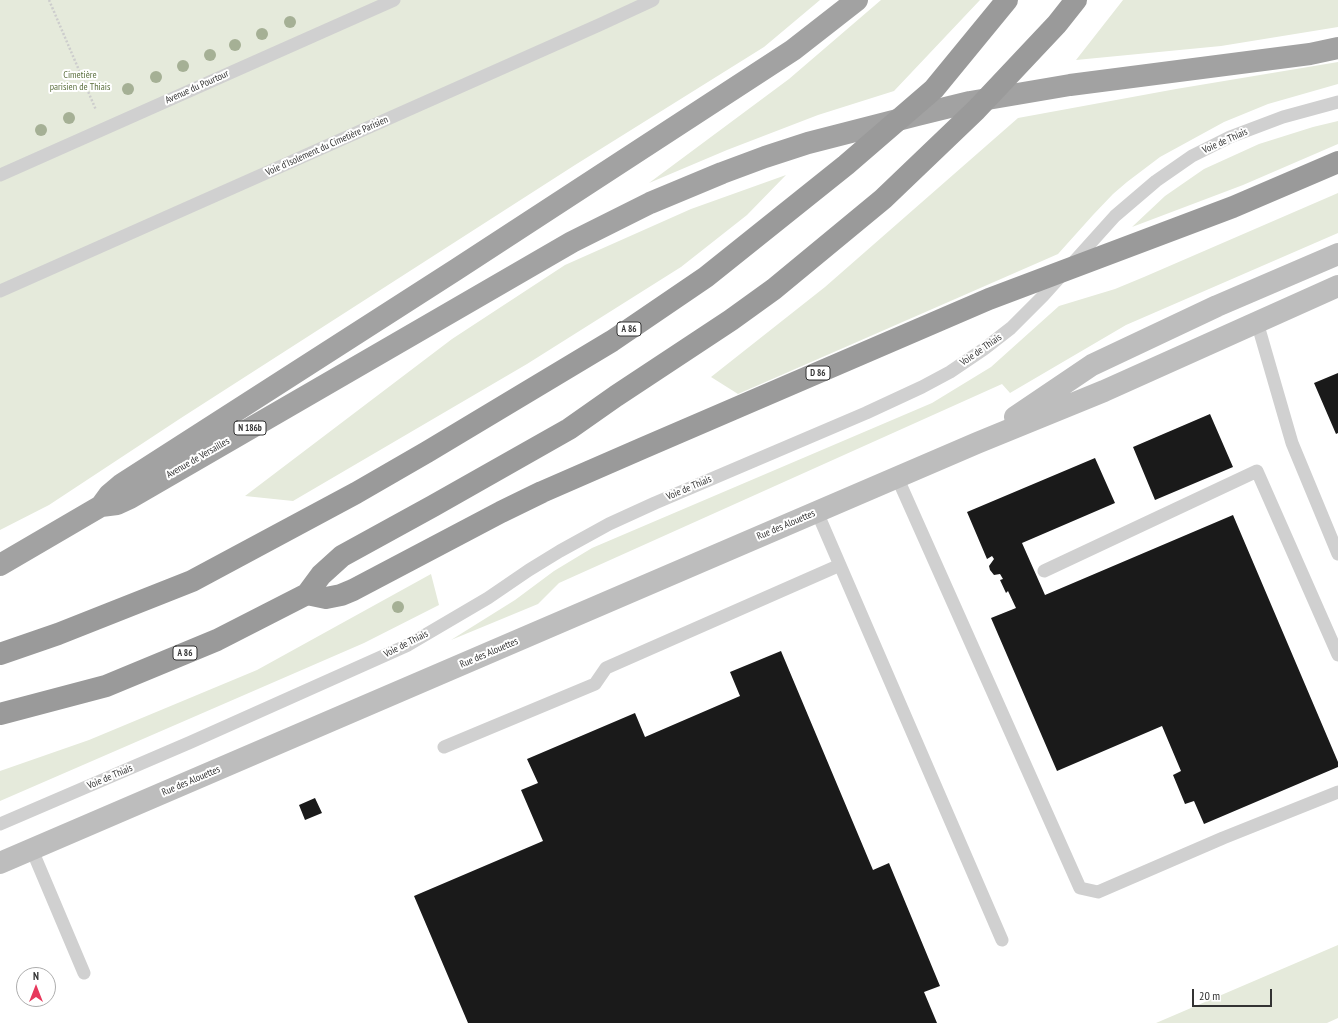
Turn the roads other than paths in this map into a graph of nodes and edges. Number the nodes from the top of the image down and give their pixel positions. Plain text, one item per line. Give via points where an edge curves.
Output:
1 (394, 0) edge
2 (653, 0) edge
3 (857, 0) edge
4 (1007, 0) edge
5 (1076, 0) edge
6 (1338, 48) edge
7 (1338, 102) edge
8 (1338, 162) edge
9 (0, 174) edge
10 (1338, 254) edge
11 (1338, 286) edge
12 (0, 291) edge
13 (1258, 322) junction
14 (977, 442) junction
15 (897, 477) junction
16 (101, 506) junction
17 (817, 512) junction
18 (1338, 554) edge
19 (0, 565) edge
20 (840, 565) junction
21 (1044, 571) dead end
22 (307, 594) junction
23 (0, 654) edge
24 (1338, 655) edge
25 (0, 714) edge
26 (444, 747) dead end
27 (1338, 792) edge
28 (0, 824) edge
29 (27, 851) junction
30 (0, 852) edge
31 (0, 863) edge
32 (1002, 940) dead end
33 (84, 973) dead end

1 - 9 lane, Avenue du Pourtour
2 - 12 lane, Voie d'Isolement du Cimetière Parisien
3 - 16 highway via 793,50 122,484
4 - 23 highway, A 86 via 934,88 846,165 706,277 612,341 356,493 192,581
5 - 22 highway, A 86 via 1057,24 976,110 882,199 774,289 569,429 342,556 321,575
6 - 16 highway, Avenue de Versailles / N 186b via 1310,54 1070,85 970,102 765,157 650,203 572,242 130,498 117,504
7 - 28 lane, Voie de Thiais via 1283,117 1230,137 1192,156 1156,181 1114,216 1011,328 950,372 809,438 610,524 560,551 488,598 408,644 191,742
8 - 22 highway, D 86 via 1233,207 989,299 643,448 500,512 353,590 326,598
10 - 14 main road via 1217,306 1092,365
11 - 13 main road
13 - 14 main road via 1104,391
13 - 18 lane via 1292,443
14 - 15 main road, Rue des Alouettes
15 - 17 main road, Rue des Alouettes
15 - 27 lane via 1080,888 1098,892
16 - 19 highway, N 186b
17 - 20 lane
17 - 29 main road, Rue des Alouettes
20 - 26 lane via 606,668 595,684
20 - 32 lane
21 - 24 lane via 1257,471
22 - 25 highway, A 86 via 217,640 106,686
29 - 30 lane
29 - 31 main road, Rue des Alouettes
29 - 33 lane

